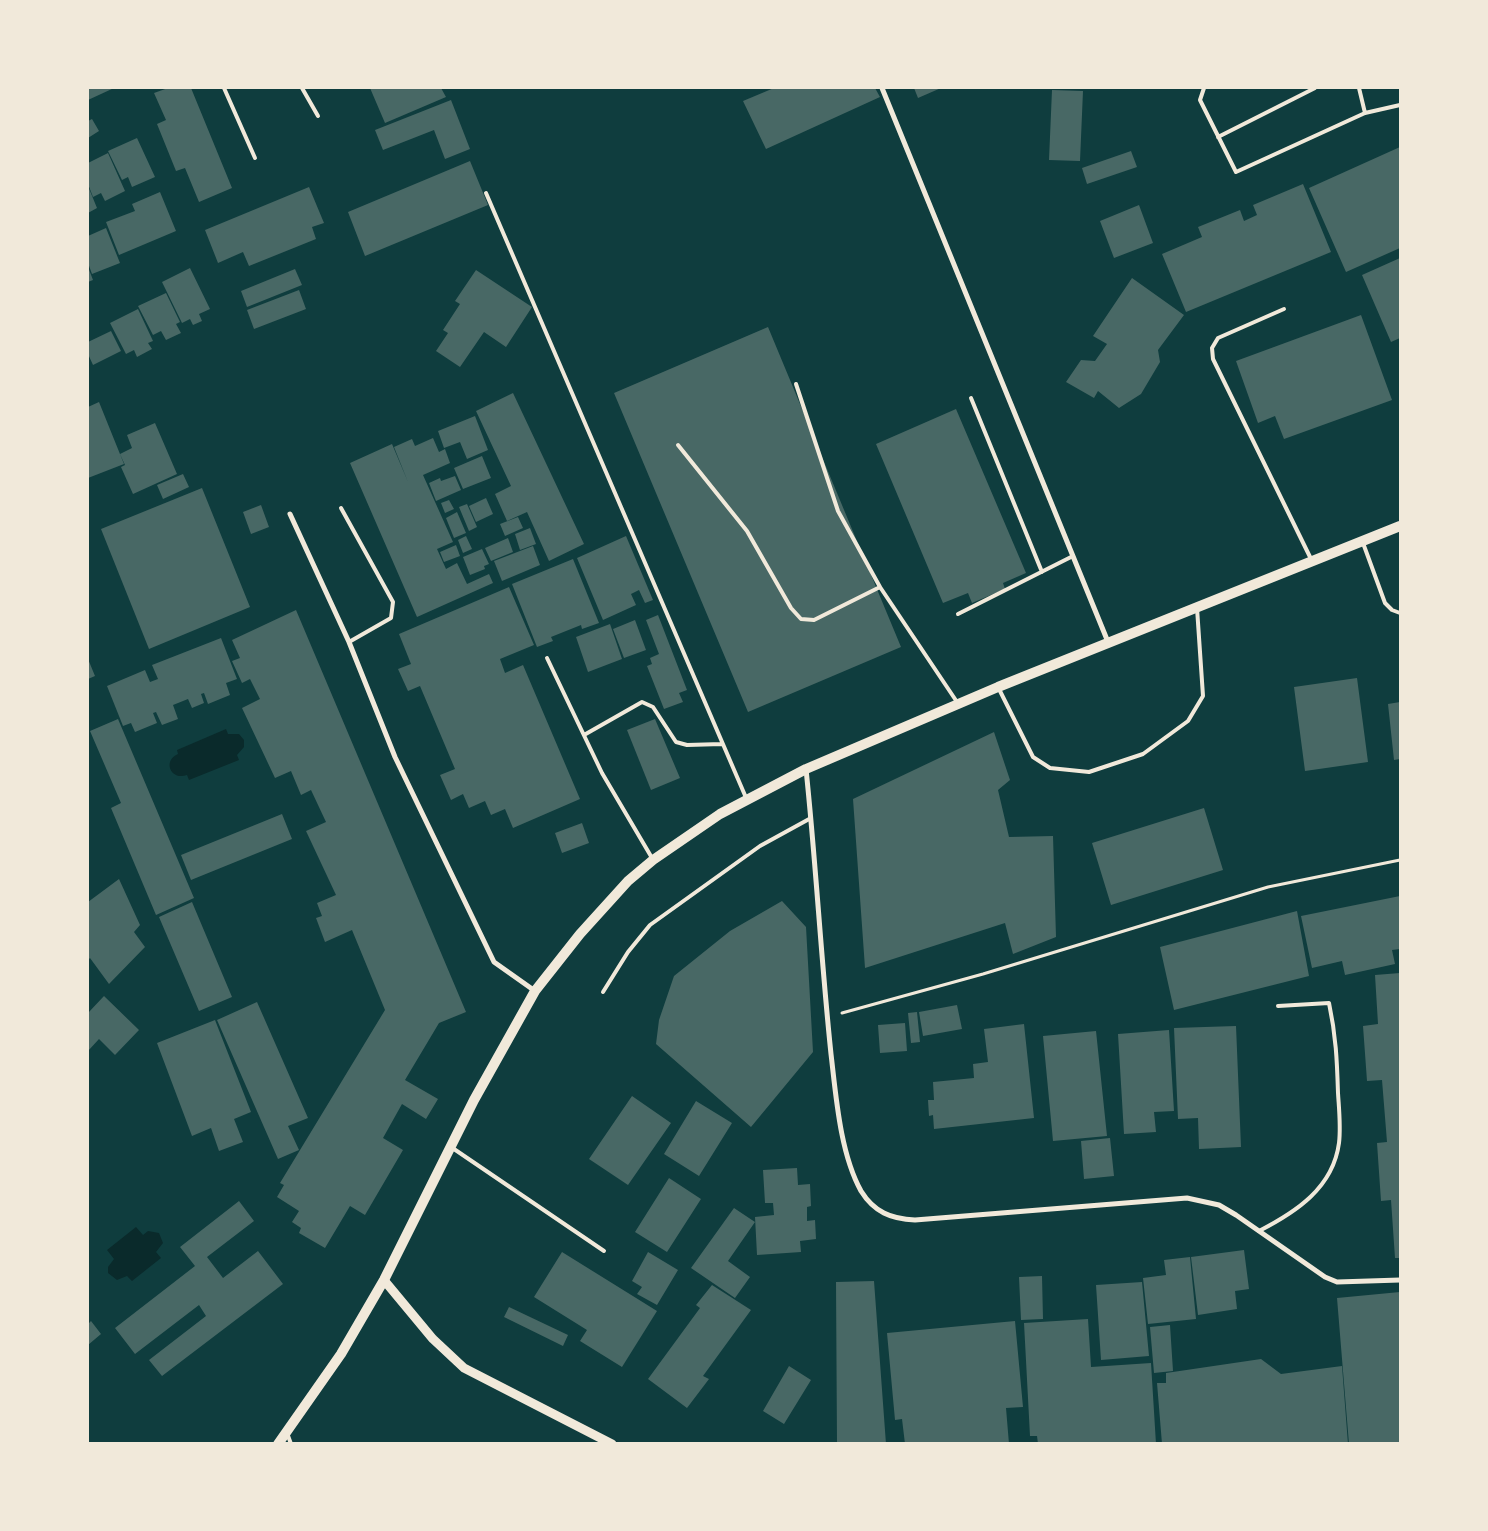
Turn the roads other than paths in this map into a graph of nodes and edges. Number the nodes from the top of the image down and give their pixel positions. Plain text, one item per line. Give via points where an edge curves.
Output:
1 (224, 88) edge
2 (302, 88) edge
3 (882, 88) edge
4 (1204, 88) edge
5 (1315, 88) edge
6 (1360, 88) edge
7 (1400, 105) edge
8 (1365, 113) junction
9 (318, 116) dead end
10 (1218, 137) junction
11 (255, 158) dead end
12 (486, 193) dead end
13 (1284, 309) dead end
14 (796, 384) dead end
15 (971, 398) dead end
16 (678, 445) dead end
17 (342, 508) dead end
18 (290, 514) dead end
19 (1400, 526) edge
20 (1362, 541) junction
21 (1073, 556) junction
22 (1312, 561) junction
23 (1042, 572) junction
24 (880, 587) junction
25 (1197, 607) junction
26 (1400, 613) edge
27 (958, 614) dead end
28 (349, 642) junction
29 (1108, 642) junction
30 (547, 658) dead end
31 (998, 687) junction
32 (958, 704) junction
33 (584, 735) junction
34 (722, 744) junction
35 (806, 769) junction
36 (747, 800) junction
37 (811, 818) junction
38 (653, 860) junction
39 (535, 991) junction
40 (603, 992) dead end
41 (1278, 1006) dead end
42 (451, 1147) junction
43 (1259, 1231) junction
44 (604, 1251) dead end
45 (384, 1280) junction
46 (1400, 1280) edge
47 (286, 1431) junction
48 (610, 1443) edge
49 (278, 1444) edge
50 (291, 1444) edge

1 - 11 lane
2 - 9 lane
3 - 21 street
4 - 10 lane via 1200,100
5 - 10 lane
6 - 8 lane
7 - 8 lane
8 - 10 lane via 1236,172
12 - 34 lane
13 - 22 lane via 1218,338 1212,348 1213,359
14 - 24 lane via 838,511
15 - 23 lane
16 - 24 lane via 747,531 791,608 801,619 814,620
17 - 28 lane via 393,602 391,618
18 - 28 street
19 - 20 main road
20 - 22 main road
20 - 26 lane via 1385,603
21 - 23 lane
21 - 29 street
22 - 25 main road
23 - 27 lane
24 - 32 lane
25 - 29 main road
25 - 31 lane via 1203,696 1188,721 1143,754 1089,772 1050,768 1033,757
28 - 39 street via 395,757 494,962
29 - 31 main road
30 - 33 lane
31 - 32 main road
32 - 35 main road
33 - 34 lane via 642,702 653,707 676,742 687,745
33 - 38 lane via 602,773
34 - 36 lane
35 - 36 main road
35 - 37 street
36 - 38 main road via 720,814
37 - 40 lane via 760,846 650,925 628,952
37 - 43 street via 837,1107 848,1156 861,1190 871,1204 895,1219 915,1220 1187,1198 1219,1205
38 - 39 main road via 580,934
39 - 42 main road
41 - 43 lane via 1329,1003 1336,1037 1340,1142 1334,1163 1318,1192 1291,1214
42 - 44 lane
42 - 45 main road
43 - 46 street via 1337,1282
45 - 47 main road via 341,1354
45 - 48 street via 433,1339 464,1368
47 - 49 main road
47 - 50 lane

